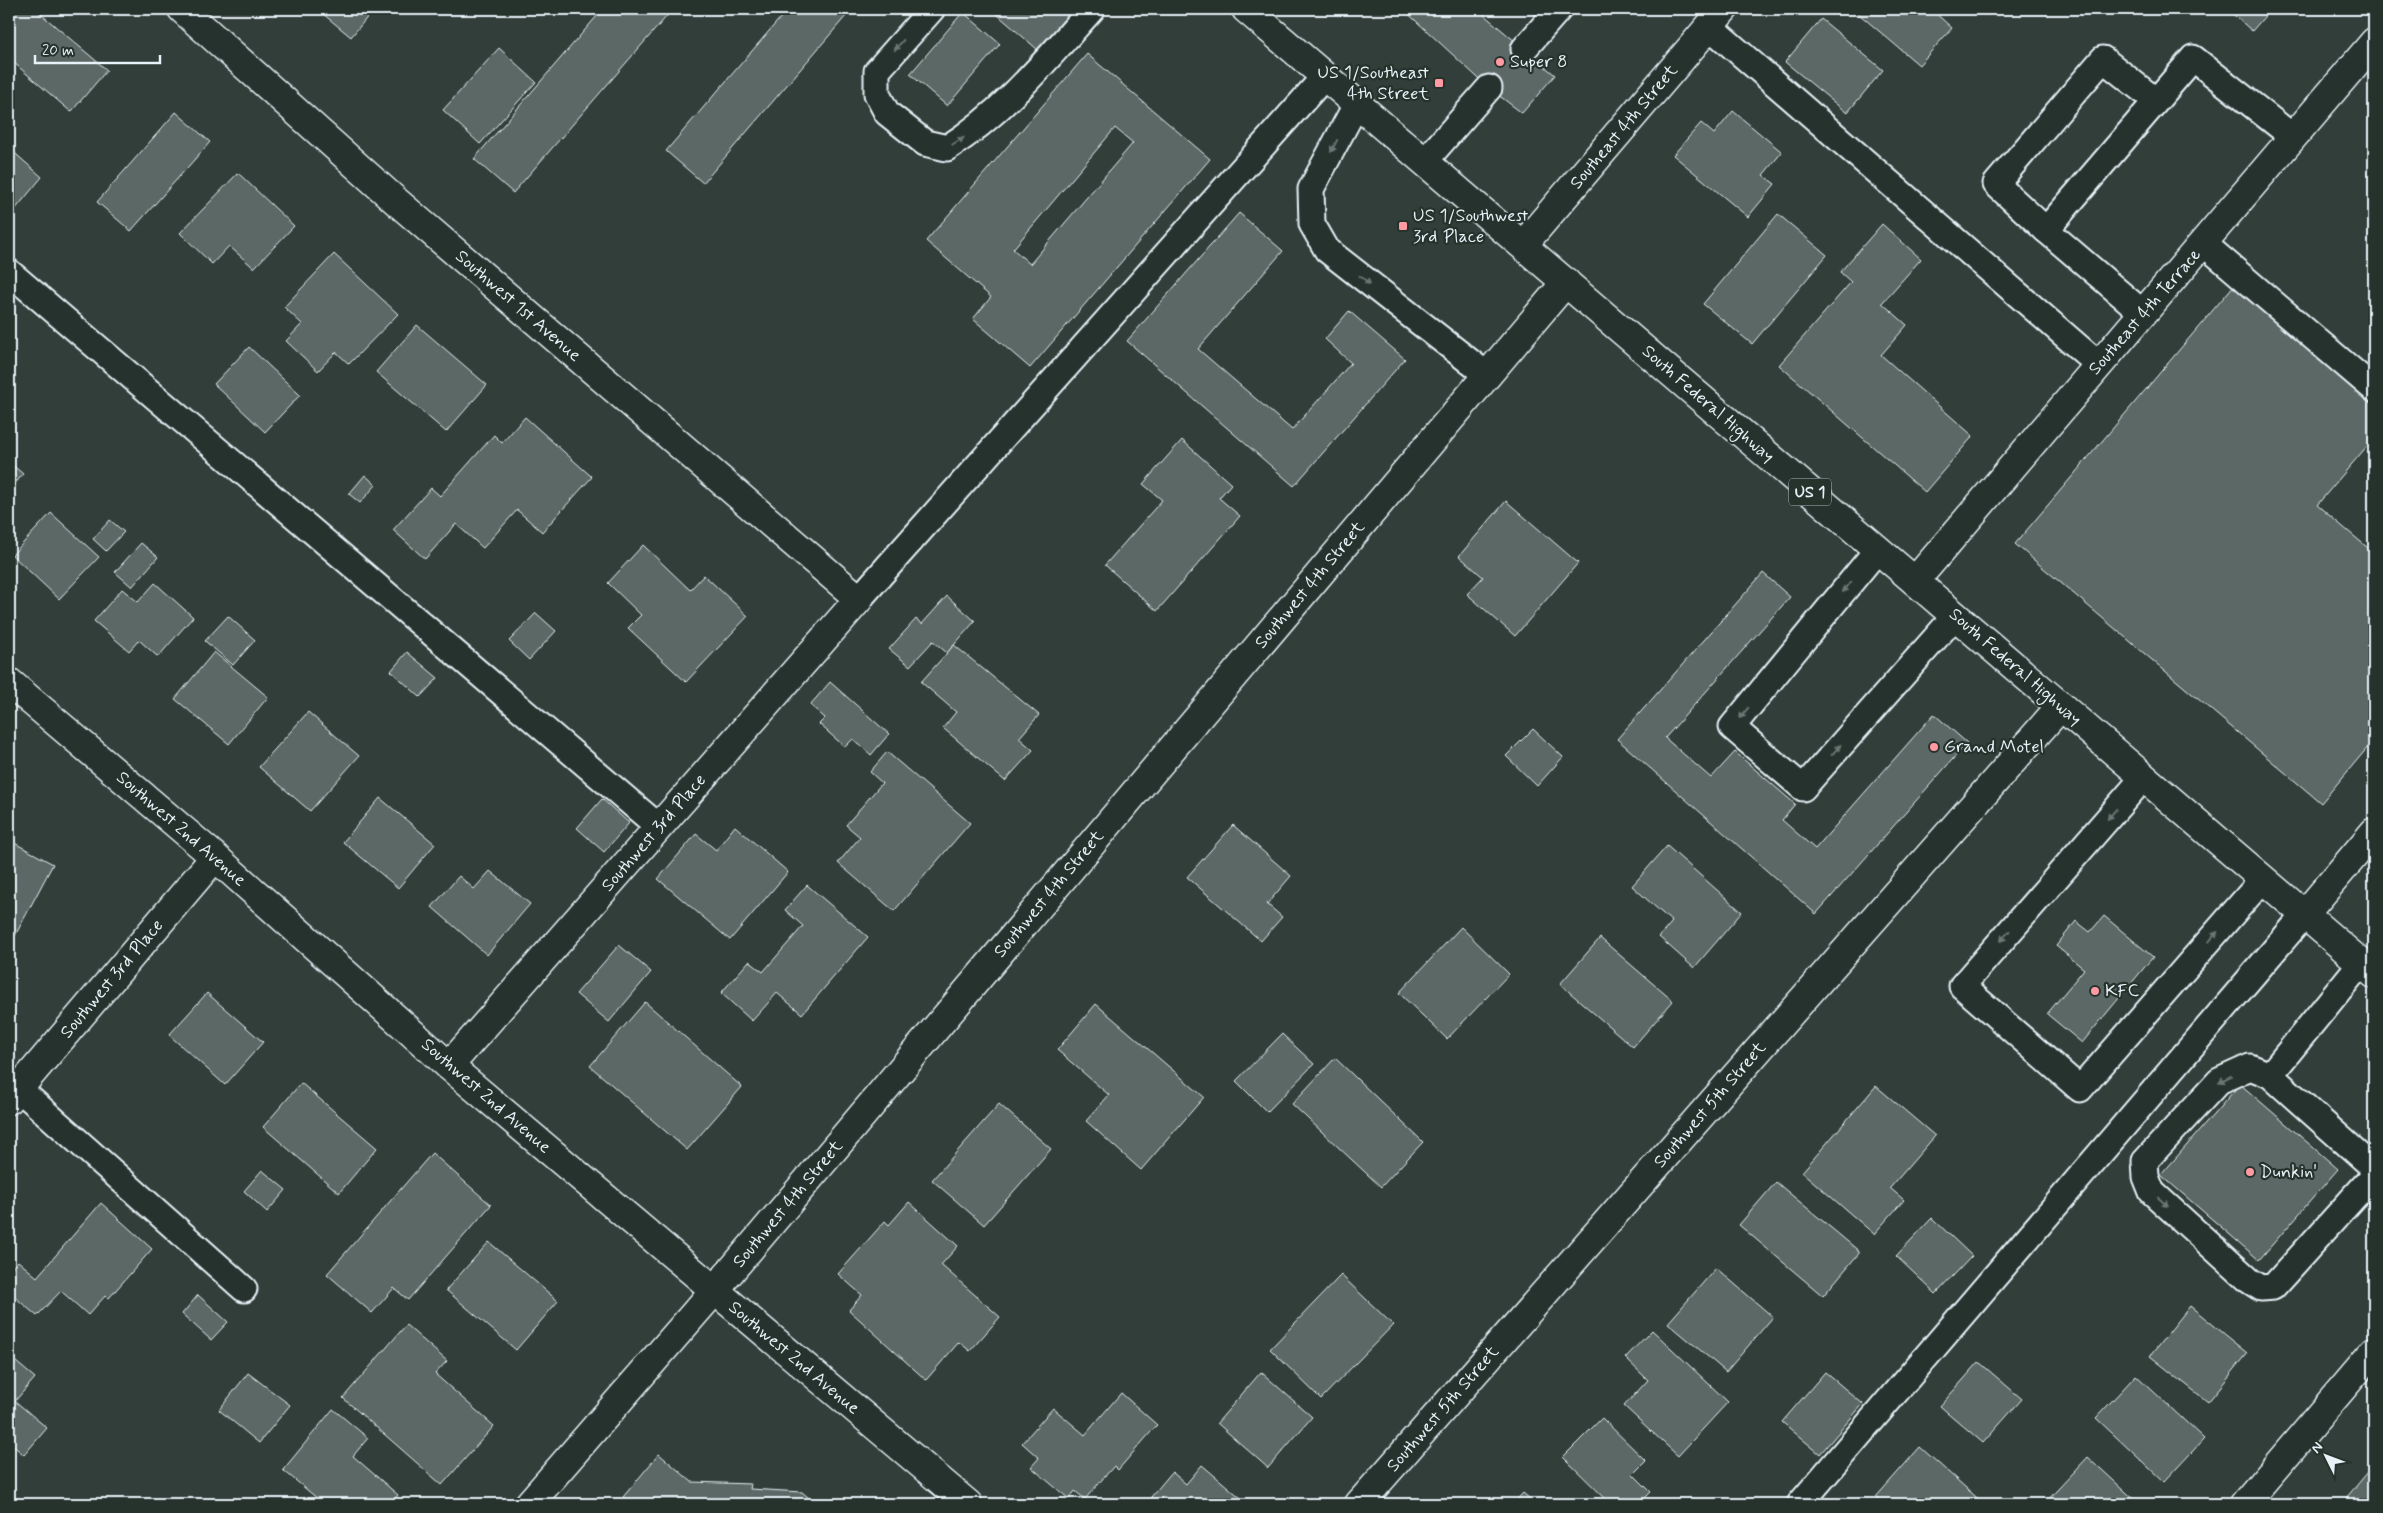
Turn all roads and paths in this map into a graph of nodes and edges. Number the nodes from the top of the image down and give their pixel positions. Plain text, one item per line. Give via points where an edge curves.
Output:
1 (182, 9) edge
2 (932, 9) edge
3 (1092, 9) edge
4 (1246, 9) edge
5 (1559, 9) edge
6 (1717, 17) edge
7 (2374, 42) edge
8 (1524, 49) dead end
9 (1325, 76) junction
10 (1489, 88) dead end
11 (2156, 101) junction
12 (1357, 103) junction
13 (2293, 137) junction
14 (1425, 161) junction
15 (2046, 230) junction
16 (2203, 243) junction
17 (1523, 245) junction
18 (9, 272) edge
19 (1566, 282) junction
20 (2143, 313) junction
21 (2099, 365) junction
22 (1487, 376) junction
23 (2374, 389) edge
24 (1878, 550) junction
25 (1915, 581) junction
26 (859, 599) junction
27 (1955, 616) junction
28 (9, 682) edge
29 (2061, 706) junction
30 (2144, 777) junction
31 (659, 827) junction
32 (2374, 832) edge
33 (215, 857) junction
34 (2263, 879) junction
35 (2305, 914) junction
36 (2368, 968) edge
37 (449, 1066) junction
38 (2270, 1075) junction
39 (12, 1089) edge
40 (2374, 1168) edge
41 (2374, 1175) edge
42 (244, 1288) dead end
43 (714, 1290) junction
44 (2374, 1351) edge
45 (529, 1504) edge
46 (968, 1504) edge
47 (1359, 1504) edge
48 (1800, 1504) edge
49 (2244, 1504) edge

1 - 26 street, Southwest 1st Avenue via 396,201
2 -> 3 lane via 877,71 877,94 887,112 905,128 925,143 947,148 975,130
4 - 9 street, South Federal Highway / US 1
5 - 8 lane
6 - 17 street, Southeast 4th Street
6 - 21 lane
7 - 13 street, Southeast 4th Terrace
9 - 12 street, South Federal Highway / US 1
9 - 26 lane
10 - 14 lane
11 - 13 lane via 2193,58
11 - 15 lane
11 - 15 lane via 2103,59 1996,184
12 - 14 street, South Federal Highway / US 1
12 -> 22 lane via 1311,189 1312,224 1326,250
13 - 16 street, Southeast 4th Terrace
14 - 17 street, South Federal Highway / US 1
15 - 20 lane
16 - 20 street, Southeast 4th Terrace
16 - 23 lane
17 - 19 street, South Federal Highway / US 1
18 - 31 lane
19 - 22 street, Southwest 4th Street
19 - 24 street, South Federal Highway / US 1
20 - 21 street, Southeast 4th Terrace
21 - 25 street, Southeast 4th Terrace
22 - 43 street, Southwest 4th Street
24 - 25 street, South Federal Highway / US 1
24 -> 27 lane via 1732,727 1803,788
25 - 27 street, South Federal Highway / US 1
26 - 31 street, Southwest 3rd Place
27 - 29 street, South Federal Highway / US 1
28 - 33 street, Southwest 2nd Avenue
29 - 30 street, South Federal Highway / US 1
29 - 47 street, Southwest 5th Street
30 - 34 street, South Federal Highway / US 1
30 -> 34 lane via 1962,986 2080,1089
31 - 37 street, Southwest 3rd Place
32 - 35 street
33 - 37 street, Southwest 2nd Avenue
33 - 39 street, Southwest 3rd Place
34 - 35 street, South Federal Highway / US 1
35 - 36 street, South Federal Highway / US 1
35 - 48 lane
36 - 38 lane
37 - 43 street, Southwest 2nd Avenue
38 - 40 lane
38 -> 41 lane via 2250,1067 2219,1081 2145,1161 2146,1177 2152,1192 2250,1281 2262,1288 2273,1287
39 - 42 lane
43 - 45 street, Southwest 4th Street
43 - 46 street, Southwest 2nd Avenue
44 - 49 street

